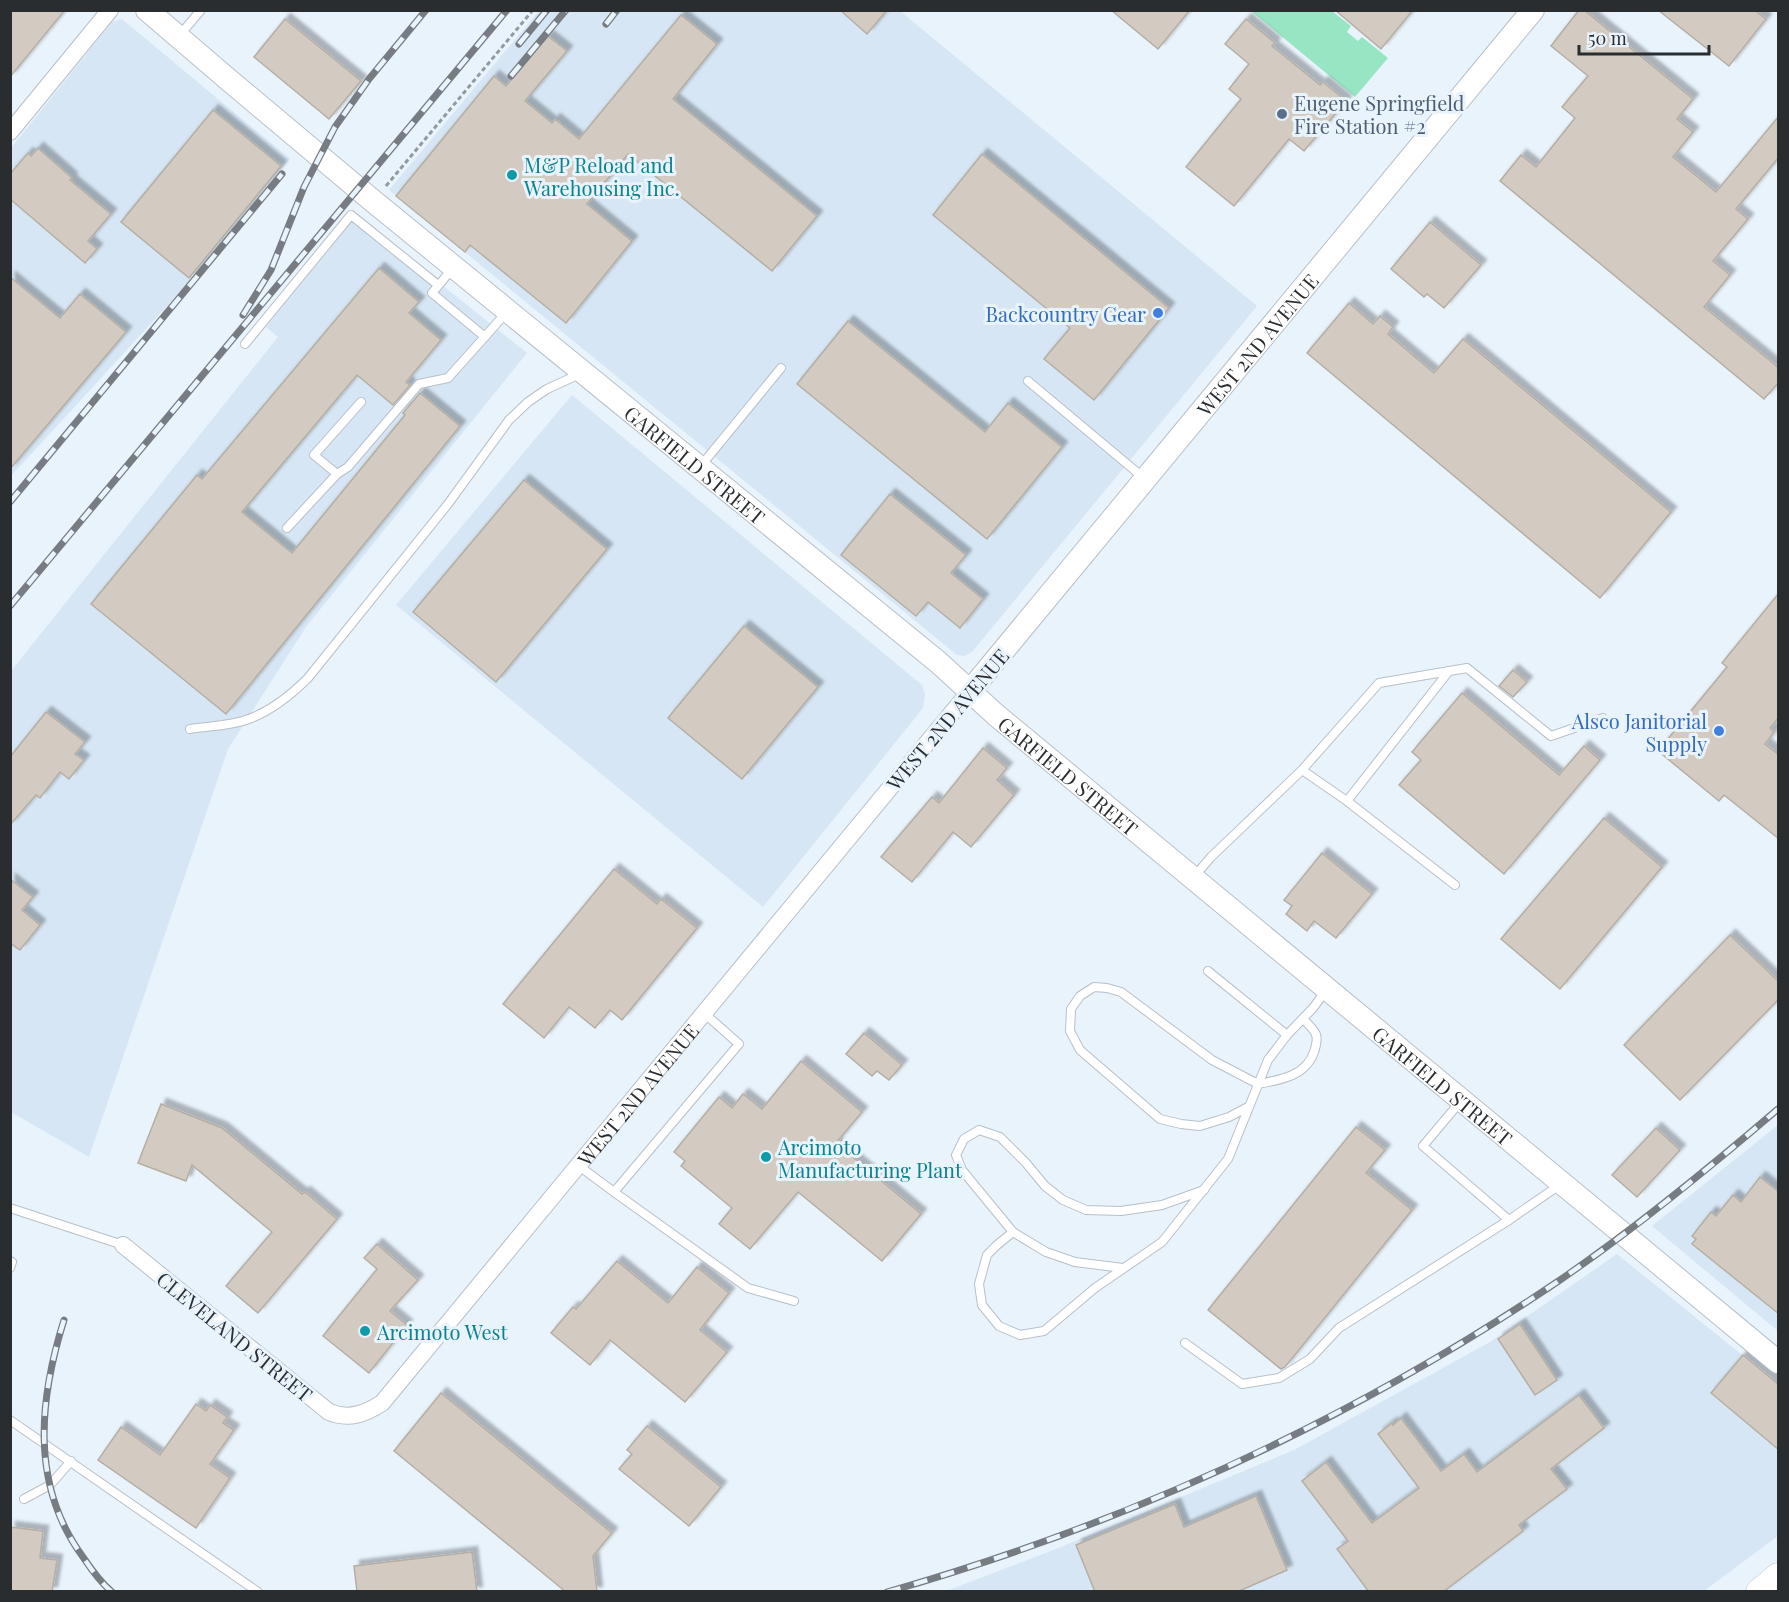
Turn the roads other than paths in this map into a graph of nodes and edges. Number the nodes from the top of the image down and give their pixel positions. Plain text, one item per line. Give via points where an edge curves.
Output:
1 (110, 10) edge
2 (147, 10) edge
3 (201, 10) edge
4 (1533, 10) edge
5 (179, 36) junction
6 (10, 132) edge
7 (454, 267) junction
8 (438, 285) junction
9 (508, 310) junction
10 (485, 337) junction
11 (245, 344) dead end
12 (781, 368) dead end
13 (583, 373) junction
14 (1028, 381) dead end
15 (361, 402) dead end
16 (699, 467) junction
17 (337, 474) junction
18 (1146, 479) junction
19 (287, 528) dead end
20 (1449, 671) junction
21 (970, 691) junction
22 (1603, 718) dead end
23 (190, 729) dead end
24 (1302, 770) junction
25 (1347, 801) junction
26 (1193, 878) junction
27 (1455, 885) dead end
28 (1208, 971) dead end
29 (1327, 988) junction
30 (704, 1013) junction
31 (1303, 1019) junction
32 (1287, 1035) junction
33 (1258, 1084) junction
34 (1462, 1100) junction
35 (1248, 1107) junction
36 (579, 1166) junction
37 (1563, 1183) junction
38 (1204, 1190) junction
39 (614, 1192) junction
40 (10, 1208) edge
41 (1509, 1220) junction
42 (1012, 1232) junction
43 (123, 1245) joint
44 (10, 1261) edge
45 (10, 1268) edge
46 (1123, 1268) junction
47 (794, 1301) dead end
48 (1185, 1344) dead end
49 (1779, 1362) edge
50 (352, 1416) joint
51 (10, 1420) edge
52 (71, 1461) junction
53 (24, 1499) dead end
54 (1779, 1576) edge
55 (258, 1592) edge
56 (1759, 1592) edge

1 - 6 street
2 - 5 street, GARFIELD STREET
3 - 5 lane
4 - 18 street, WEST 2ND AVENUE
5 - 7 street, GARFIELD STREET
7 - 8 lane
7 - 9 street, GARFIELD STREET
8 - 10 lane via 432,293
8 - 11 lane via 351,215
9 - 10 lane
9 - 13 street, GARFIELD STREET
10 - 17 lane via 448,378 419,384 348,467
12 - 16 lane
13 - 16 street, GARFIELD STREET
13 - 23 lane via 547,389 509,420 448,504 293,693 245,721
14 - 18 lane
15 - 17 lane via 314,455
16 - 21 street, GARFIELD STREET
17 - 19 lane
18 - 21 street, WEST 2ND AVENUE
20 - 22 lane via 1467,668 1551,736
20 - 24 lane via 1379,683
20 - 25 lane
21 - 26 street, GARFIELD STREET
21 - 30 street, WEST 2ND AVENUE
24 - 25 lane
24 - 26 lane
25 - 27 lane
26 - 29 street, GARFIELD STREET
28 - 32 lane
29 - 31 lane
29 - 34 street, GARFIELD STREET
30 - 36 street, WEST 2ND AVENUE
30 - 39 lane via 739,1044
31 - 32 lane
31 - 33 lane via 1316,1032 1318,1040 1306,1065 1285,1078
32 - 33 lane via 1268,1060
33 - 35 lane
33 - 35 lane via 1212,1060 1122,992 1094,987 1080,996 1071,1009 1070,1031 1080,1050 1160,1119 1200,1126
34 - 37 street, GARFIELD STREET
34 - 41 lane via 1423,1146
35 - 38 lane via 1228,1159
36 - 39 lane
36 - 50 street, WEST 2ND AVENUE via 382,1403
37 - 41 lane
37 - 49 street, GARFIELD STREET
38 - 42 lane via 1162,1205 1121,1211 1086,1210 1045,1186 1000,1137 979,1130 964,1139 956,1155 962,1170
38 - 46 lane via 1161,1242
39 - 47 lane via 748,1288
40 - 43 lane
41 - 48 lane via 1339,1328 1310,1359 1279,1378 1242,1384
42 - 46 lane via 1046,1252 1075,1262
42 - 46 lane via 987,1256 979,1284 982,1305 999,1326 1020,1335 1044,1331
43 - 50 street, CLEVELAND STREET via 316,1403 340,1416
44 - 45 lane
51 - 52 lane
52 - 53 lane via 50,1485
52 - 55 lane
54 - 56 main road

